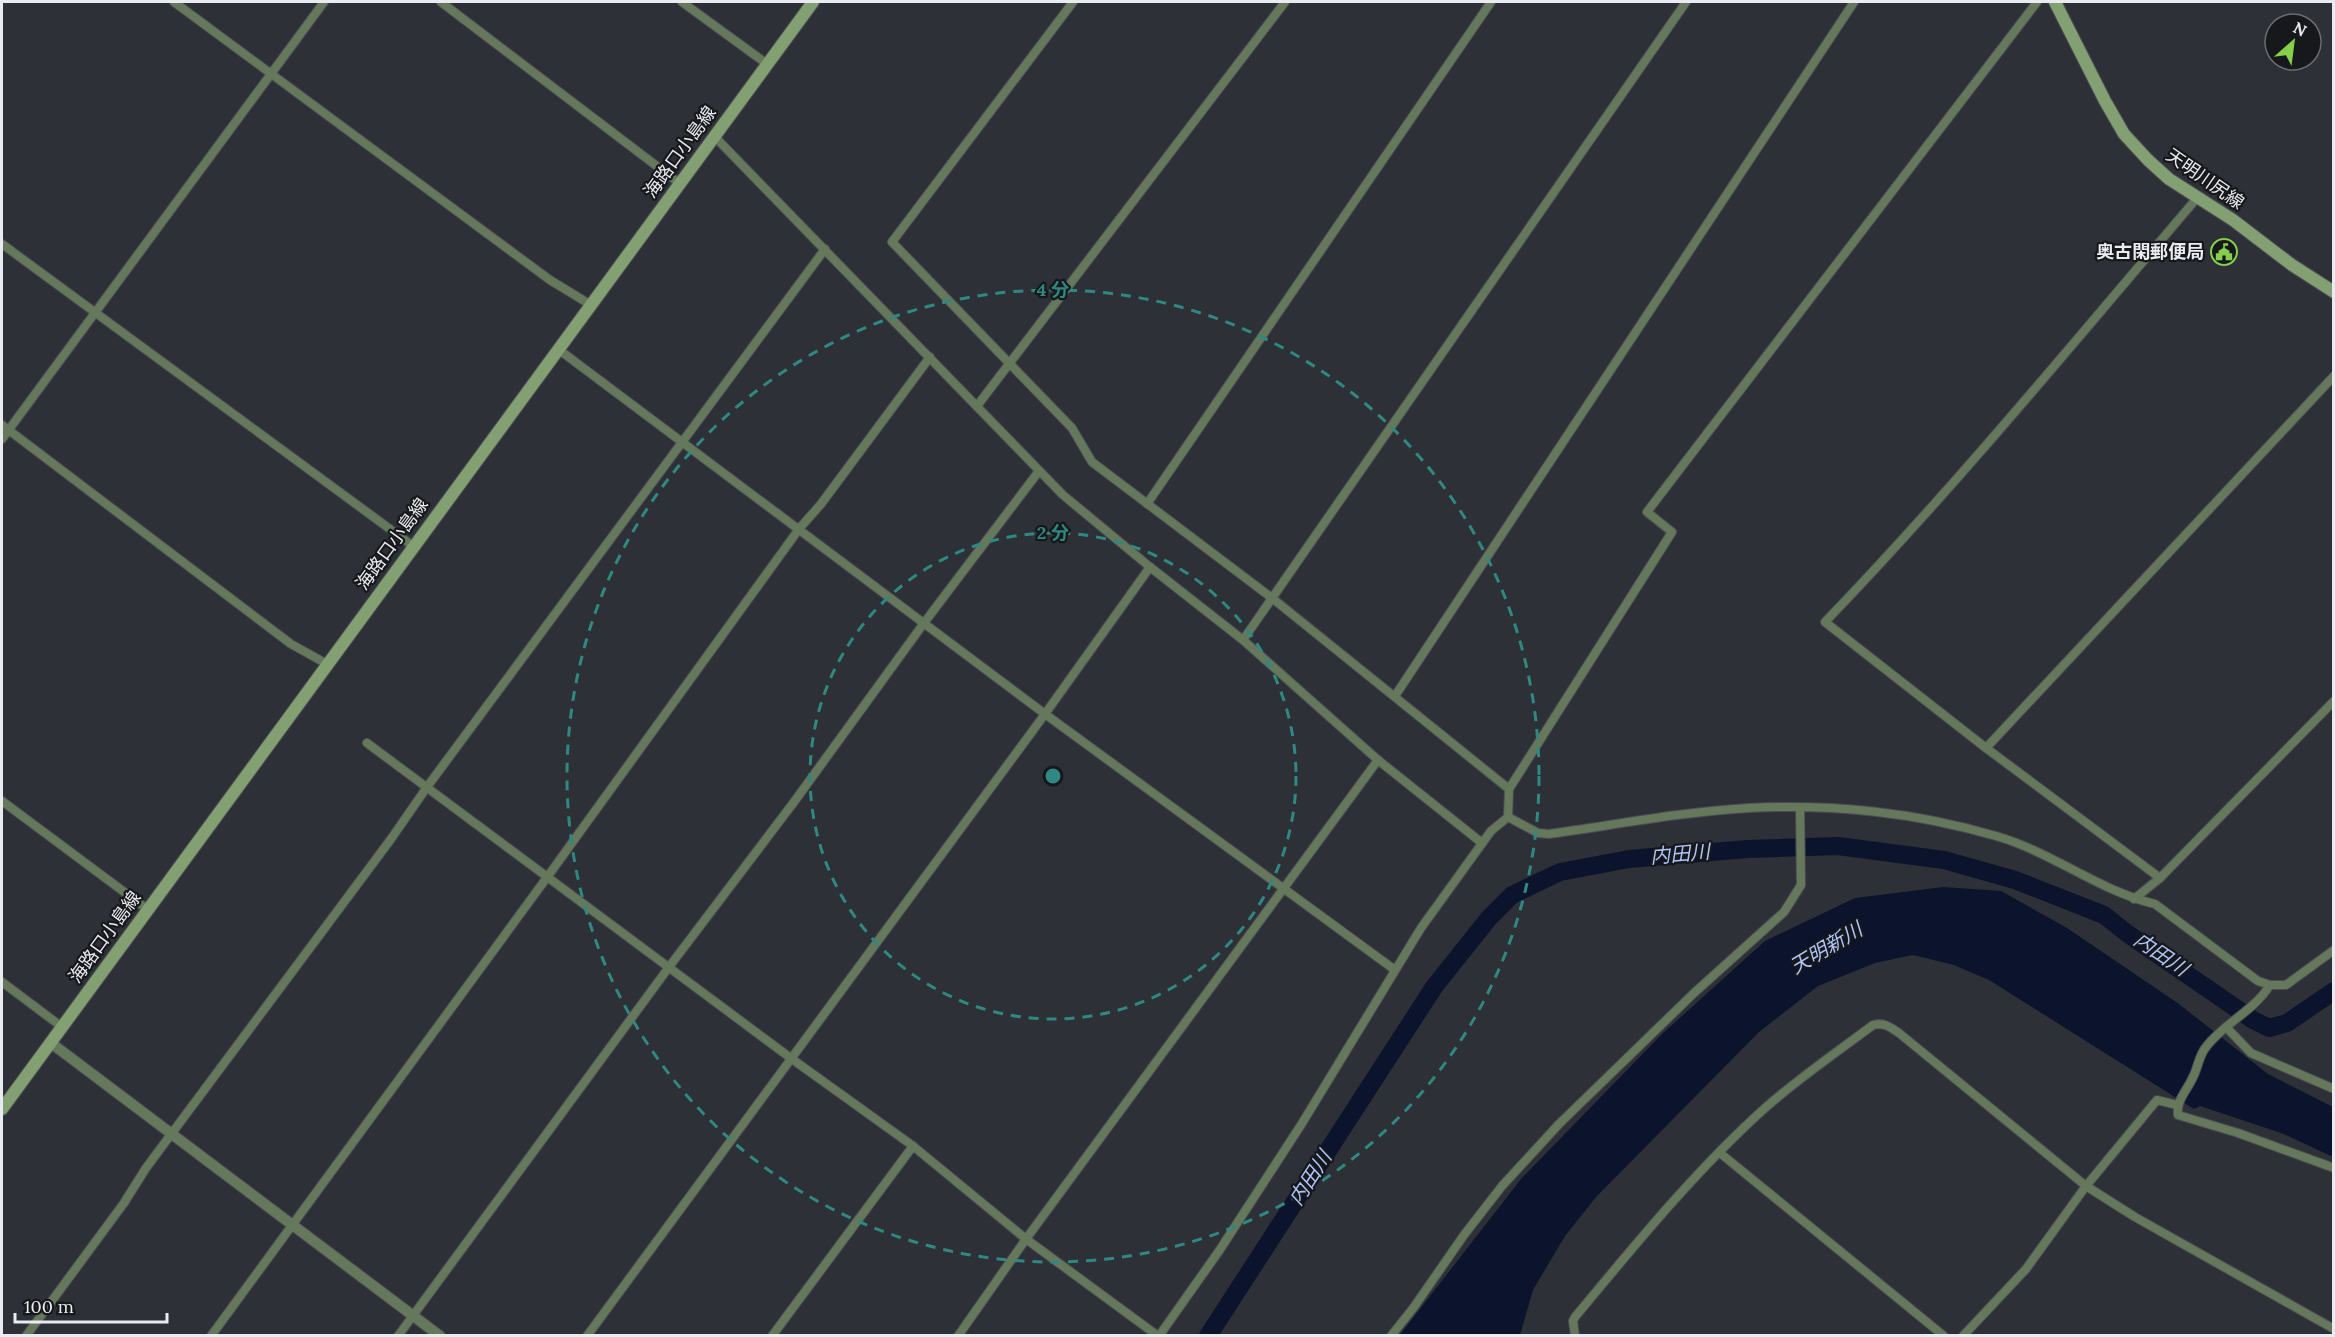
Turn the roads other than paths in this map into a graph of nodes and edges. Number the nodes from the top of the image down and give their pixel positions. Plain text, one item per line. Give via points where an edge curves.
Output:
1 (174, 2) edge
2 (324, 2) edge
3 (441, 2) edge
4 (682, 2) edge
5 (813, 2) edge
6 (1073, 2) edge
7 (1285, 2) edge
8 (1491, 2) edge
9 (1686, 2) edge
10 (1854, 2) edge
11 (2037, 2) edge
12 (2055, 2) edge
13 (767, 64) junction
14 (271, 74) junction
15 (714, 136) junction
16 (680, 183) junction
17 (2198, 198) junction
18 (2, 244) edge
19 (825, 249) junction
20 (2334, 292) edge
21 (591, 305) junction
22 (95, 313) junction
23 (558, 349) junction
24 (930, 357) junction
25 (1011, 363) junction
26 (2334, 376) edge
27 (977, 406) junction
28 (5, 427) edge
29 (2, 439) edge
30 (682, 442) junction
31 (1040, 471) junction
32 (1147, 504) junction
33 (799, 529) junction
34 (413, 546) junction
35 (1150, 567) junction
36 (1272, 598) junction
37 (924, 623) junction
38 (1243, 640) junction
39 (327, 664) junction
40 (1395, 696) junction
41 (2334, 701) edge
42 (1046, 714) junction
43 (367, 742) dead end
44 (1986, 748) junction
45 (1378, 760) junction
46 (427, 787) junction
47 (1509, 789) junction
48 (2, 801) edge
49 (1800, 808) junction
50 (1508, 817) junction
51 (1482, 843) junction
52 (548, 876) junction
53 (2160, 878) junction
54 (1283, 888) junction
55 (2134, 899) junction
56 (147, 909) junction
57 (2334, 950) edge
58 (669, 967) junction
59 (1395, 970) junction
60 (2, 982) edge
61 (2268, 989) junction
62 (62, 1027) junction
63 (2226, 1027) junction
64 (51, 1043) junction
65 (792, 1059) junction
66 (2334, 1089) edge
67 (2177, 1105) junction
68 (2, 1108) edge
69 (172, 1133) junction
70 (913, 1146) junction
71 (1720, 1153) junction
72 (2334, 1168) edge
73 (2086, 1186) junction
74 (293, 1225) junction
75 (1026, 1239) junction
76 (413, 1315) junction
77 (2334, 1329) edge
78 (26, 1335) edge
79 (211, 1335) edge
80 (398, 1335) edge
81 (440, 1335) edge
82 (587, 1335) edge
83 (772, 1335) edge
84 (958, 1335) edge
85 (1158, 1335) edge
86 (1391, 1335) edge
87 (1575, 1335) edge
88 (1944, 1335) edge
89 (1963, 1335) edge

1 - 14 street
2 - 14 street
3 - 16 street
4 - 13 street
5 - 13 main road, 海路口小島線
6 - 25 street via 892,242
7 - 25 street
8 - 32 street
9 - 36 street
10 - 40 street
11 - 47 street via 1647,512 1672,532
12 - 17 main road, 天明川尻線 via 2124,134 2155,166
13 - 15 main road, 海路口小島線
14 - 21 street via 550,280
14 - 22 street
15 - 16 main road, 海路口小島線
15 - 19 street
16 - 21 main road, 海路口小島線
17 - 20 main road, 天明川尻線
17 - 44 street via 1976,457 1825,622
18 - 22 street
19 - 24 street
19 - 30 street
21 - 23 main road, 海路口小島線
22 - 28 street
22 - 34 street
23 - 30 street
23 - 34 main road, 海路口小島線
24 - 27 street
24 - 33 street
25 - 27 street
25 - 32 street via 1072,428 1092,462
26 - 44 street
27 - 31 street
28 - 29 street
28 - 39 street via 291,644
30 - 33 street
30 - 46 street
31 - 35 street
31 - 37 street
32 - 36 street
33 - 37 street
33 - 52 street
34 - 39 main road, 海路口小島線
35 - 38 street
35 - 42 street
36 - 38 street
36 - 40 street
37 - 42 street
37 - 58 street
38 - 45 street
39 - 56 main road, 海路口小島線
40 - 47 street
41 - 53 street
42 - 54 street
42 - 65 street
43 - 46 street
44 - 53 street
45 - 51 street
45 - 54 street
46 - 52 street
46 - 69 street
47 - 50 street
48 - 56 street
49 - 50 street via 1724,810 1549,834 1538,834
49 - 55 street via 1876,810 1990,834 2029,847
49 - 86 street via 1801,885 1784,912 1559,1124 1502,1186
50 - 51 street
51 - 59 street
52 - 58 street
52 - 74 street
53 - 55 street
54 - 59 street
54 - 75 street
55 - 61 street via 2155,904
56 - 62 main road, 海路口小島線
57 - 61 street via 2286,986
58 - 65 street
58 - 76 street
59 - 85 street via 1301,1125 1219,1251
60 - 62 street
61 - 63 street
62 - 64 main road, 海路口小島線
63 - 66 street via 2251,1053
63 - 67 street via 2204,1049 2194,1077
64 - 68 main road, 海路口小島線
64 - 69 street
65 - 70 street
65 - 82 street
67 - 72 street via 2178,1115
67 - 73 street via 2157,1100
69 - 74 street
69 - 78 street
70 - 75 street
70 - 83 street
71 - 73 street via 1793,1084 1879,1024 1899,1033
71 - 87 street via 1644,1233 1575,1317
71 - 88 street
73 - 77 street
73 - 89 street via 2025,1269
74 - 76 street
74 - 79 street
75 - 84 street
75 - 85 street
76 - 80 street
76 - 81 street

